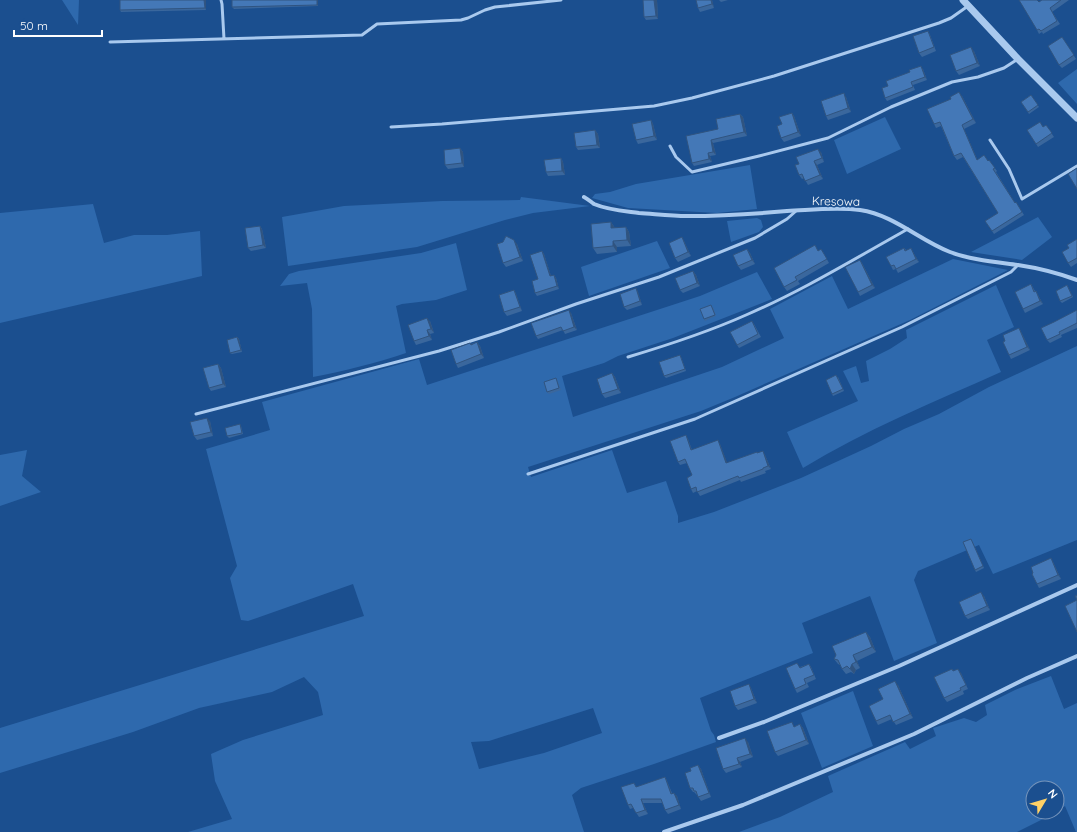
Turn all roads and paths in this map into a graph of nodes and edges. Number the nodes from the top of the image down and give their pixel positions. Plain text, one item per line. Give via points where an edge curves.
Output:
1 (221, 0) edge
2 (561, 0) edge
3 (966, 3) edge
4 (224, 39) junction
5 (110, 42) dead end
6 (1021, 61) junction
7 (1077, 118) edge
8 (392, 127) dead end
9 (990, 140) dead end
10 (670, 146) dead end
11 (1077, 166) edge
12 (584, 197) dead end
13 (796, 211) junction
14 (908, 229) junction
15 (1018, 265) junction
16 (1077, 280) edge
17 (628, 357) dead end
18 (196, 414) dead end
19 (528, 474) dead end
20 (1077, 585) edge
21 (1077, 656) edge
22 (719, 738) dead end
23 (664, 832) edge

1 - 4 lane
2 - 4 lane via 496,7 460,20 376,24 362,35
3 - 6 street
3 - 8 lane via 951,18 940,23 774,76 654,106
4 - 5 lane
6 - 7 street
6 - 10 lane via 978,77 952,82 828,138 760,156 692,172 676,157
9 - 11 lane via 1009,169 1022,199
12 - 13 street, Kresowa via 607,209 673,216
13 - 14 street, Kresowa via 827,208 859,210 883,216
13 - 18 lane via 788,219 755,238 672,272 499,332
14 - 15 street, Kresowa via 950,252
14 - 17 lane via 800,290 746,315 688,338
15 - 16 street, Kresowa
15 - 19 lane via 1011,272 902,327 695,418
20 - 22 street via 899,666
21 - 23 street via 914,734 743,805

